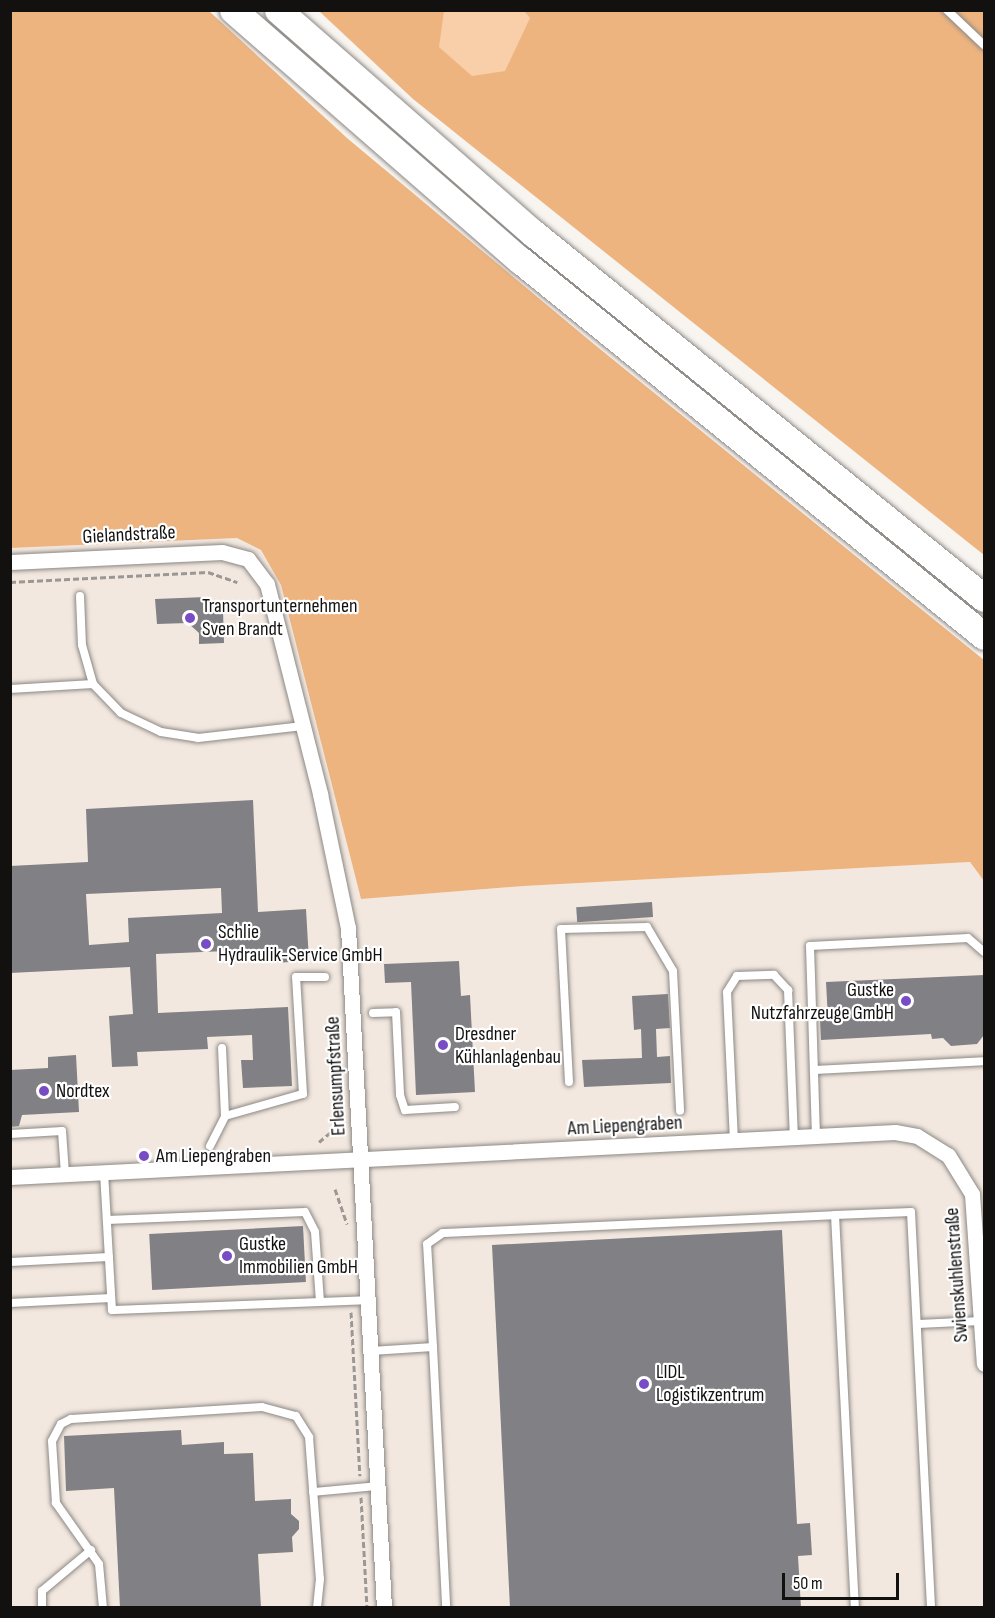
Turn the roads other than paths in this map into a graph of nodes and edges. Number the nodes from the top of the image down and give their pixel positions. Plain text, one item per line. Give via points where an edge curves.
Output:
1 (233, 10) edge
2 (278, 10) edge
3 (947, 10) edge
4 (984, 45) edge
5 (248, 559) joint
6 (10, 562) edge
7 (80, 596) dead end
8 (984, 598) edge
9 (984, 636) edge
10 (93, 684) junction
11 (10, 689) edge
12 (303, 726) junction
13 (984, 952) edge
14 (325, 976) dead end
15 (373, 1013) dead end
16 (222, 1048) dead end
17 (984, 1061) edge
18 (814, 1070) junction
19 (569, 1082) dead end
20 (455, 1107) dead end
21 (680, 1111) dead end
22 (225, 1116) junction
23 (10, 1134) edge
24 (816, 1137) junction
25 (794, 1138) junction
26 (734, 1141) junction
27 (210, 1146) dead end
28 (948, 1155) joint
29 (360, 1158) junction
30 (104, 1172) junction
31 (65, 1174) junction
32 (10, 1177) edge
33 (835, 1215) junction
34 (107, 1220) junction
35 (109, 1257) junction
36 (10, 1262) edge
37 (111, 1298) junction
38 (368, 1300) junction
39 (320, 1302) junction
40 (10, 1304) edge
41 (982, 1320) junction
42 (917, 1324) junction
43 (433, 1347) junction
44 (371, 1351) junction
45 (984, 1364) edge
46 (378, 1486) junction
47 (313, 1491) junction
48 (91, 1550) junction
49 (42, 1608) edge
50 (103, 1608) edge
51 (317, 1608) edge
52 (384, 1608) edge
53 (446, 1608) edge
54 (855, 1608) edge
55 (931, 1608) edge

1 - 9 highway via 520,260
2 - 8 highway via 533,233
3 - 4 lane
5 - 6 street, Gielandstraße via 222,552
5 - 12 street, Erlensumpfstraße via 267,584
7 - 10 lane via 82,645
10 - 11 lane
10 - 12 lane via 121,713 161,732 198,738
12 - 29 street, Erlensumpfstraße via 348,928
13 - 18 lane via 968,938 810,946
14 - 22 lane via 296,977 303,1094
15 - 20 lane via 396,1012 400,1095 405,1110
16 - 22 lane
17 - 18 lane
18 - 24 lane
19 - 21 lane via 561,929 647,927 673,971
22 - 27 lane
23 - 31 lane via 62,1131
24 - 25 street, Am Liepengraben
24 - 28 street, Am Liepengraben via 895,1132 917,1136
25 - 26 street, Am Liepengraben
25 - 26 lane via 788,990 774,975 737,976 727,992
26 - 29 street, Am Liepengraben
28 - 41 street, Swienskuhlenstraße via 963,1175 976,1214
29 - 30 street, Am Liepengraben
29 - 38 street, Erlensumpfstraße
30 - 31 street, Am Liepengraben
30 - 34 lane
31 - 32 street, Am Liepengraben
33 - 42 lane via 911,1212
33 - 43 lane via 443,1233 427,1244
33 - 54 lane
34 - 35 lane
34 - 39 lane via 305,1212 315,1232
35 - 36 lane
35 - 37 lane
37 - 39 lane via 112,1310
37 - 40 lane
38 - 39 lane
38 - 44 street, Erlensumpfstraße
41 - 42 lane
41 - 45 street, Swienskuhlenstraße
42 - 55 lane
43 - 44 lane
43 - 53 lane
44 - 46 street, Erlensumpfstraße
46 - 47 lane
46 - 52 street, Erlensumpfstraße
47 - 48 lane via 305,1426 296,1416 280,1410 239,1408 71,1419 61,1424 52,1441 56,1503 62,1517
47 - 51 lane via 320,1579
48 - 49 lane via 42,1591
48 - 50 lane via 101,1572

